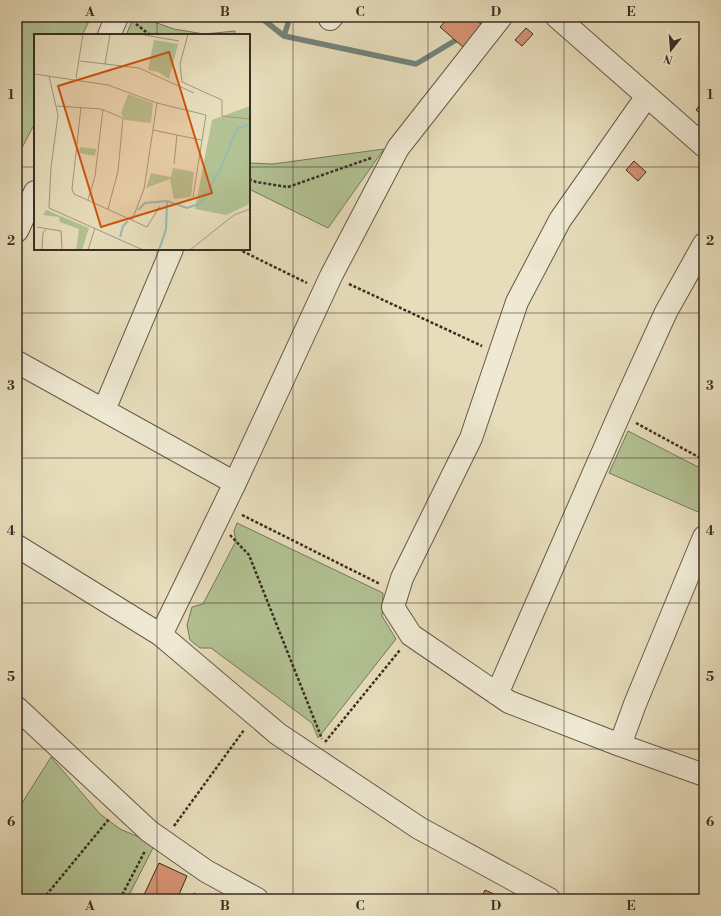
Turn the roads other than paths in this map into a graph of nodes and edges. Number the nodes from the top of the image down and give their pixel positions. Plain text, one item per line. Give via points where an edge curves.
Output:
1 (501, 17) edge
2 (557, 17) edge
3 (124, 19) edge
4 (110, 34) edge
5 (647, 96) junction
6 (704, 146) edge
7 (34, 194) edge
8 (17, 231) edge
9 (704, 244) edge
10 (172, 250) edge
11 (17, 362) edge
12 (104, 410) junction
13 (235, 482) junction
14 (704, 538) edge
15 (17, 546) edge
16 (161, 635) junction
17 (497, 694) junction
18 (17, 708) edge
19 (620, 745) junction
20 (704, 775) edge
21 (257, 899) edge
22 (549, 899) edge

1 - 13 street via 398,148 327,284
2 - 5 street
3 - 4 street
5 - 6 street
5 - 17 street via 560,220 517,302 471,438 402,578 392,607 411,635
7 - 8 street
9 - 17 street via 666,312
10 - 12 street
11 - 12 street
12 - 13 street
13 - 16 street
14 - 19 street via 634,704
15 - 16 street
16 - 22 street via 278,734 419,828
17 - 19 street via 509,702
18 - 21 street via 158,838 206,871
19 - 20 street

